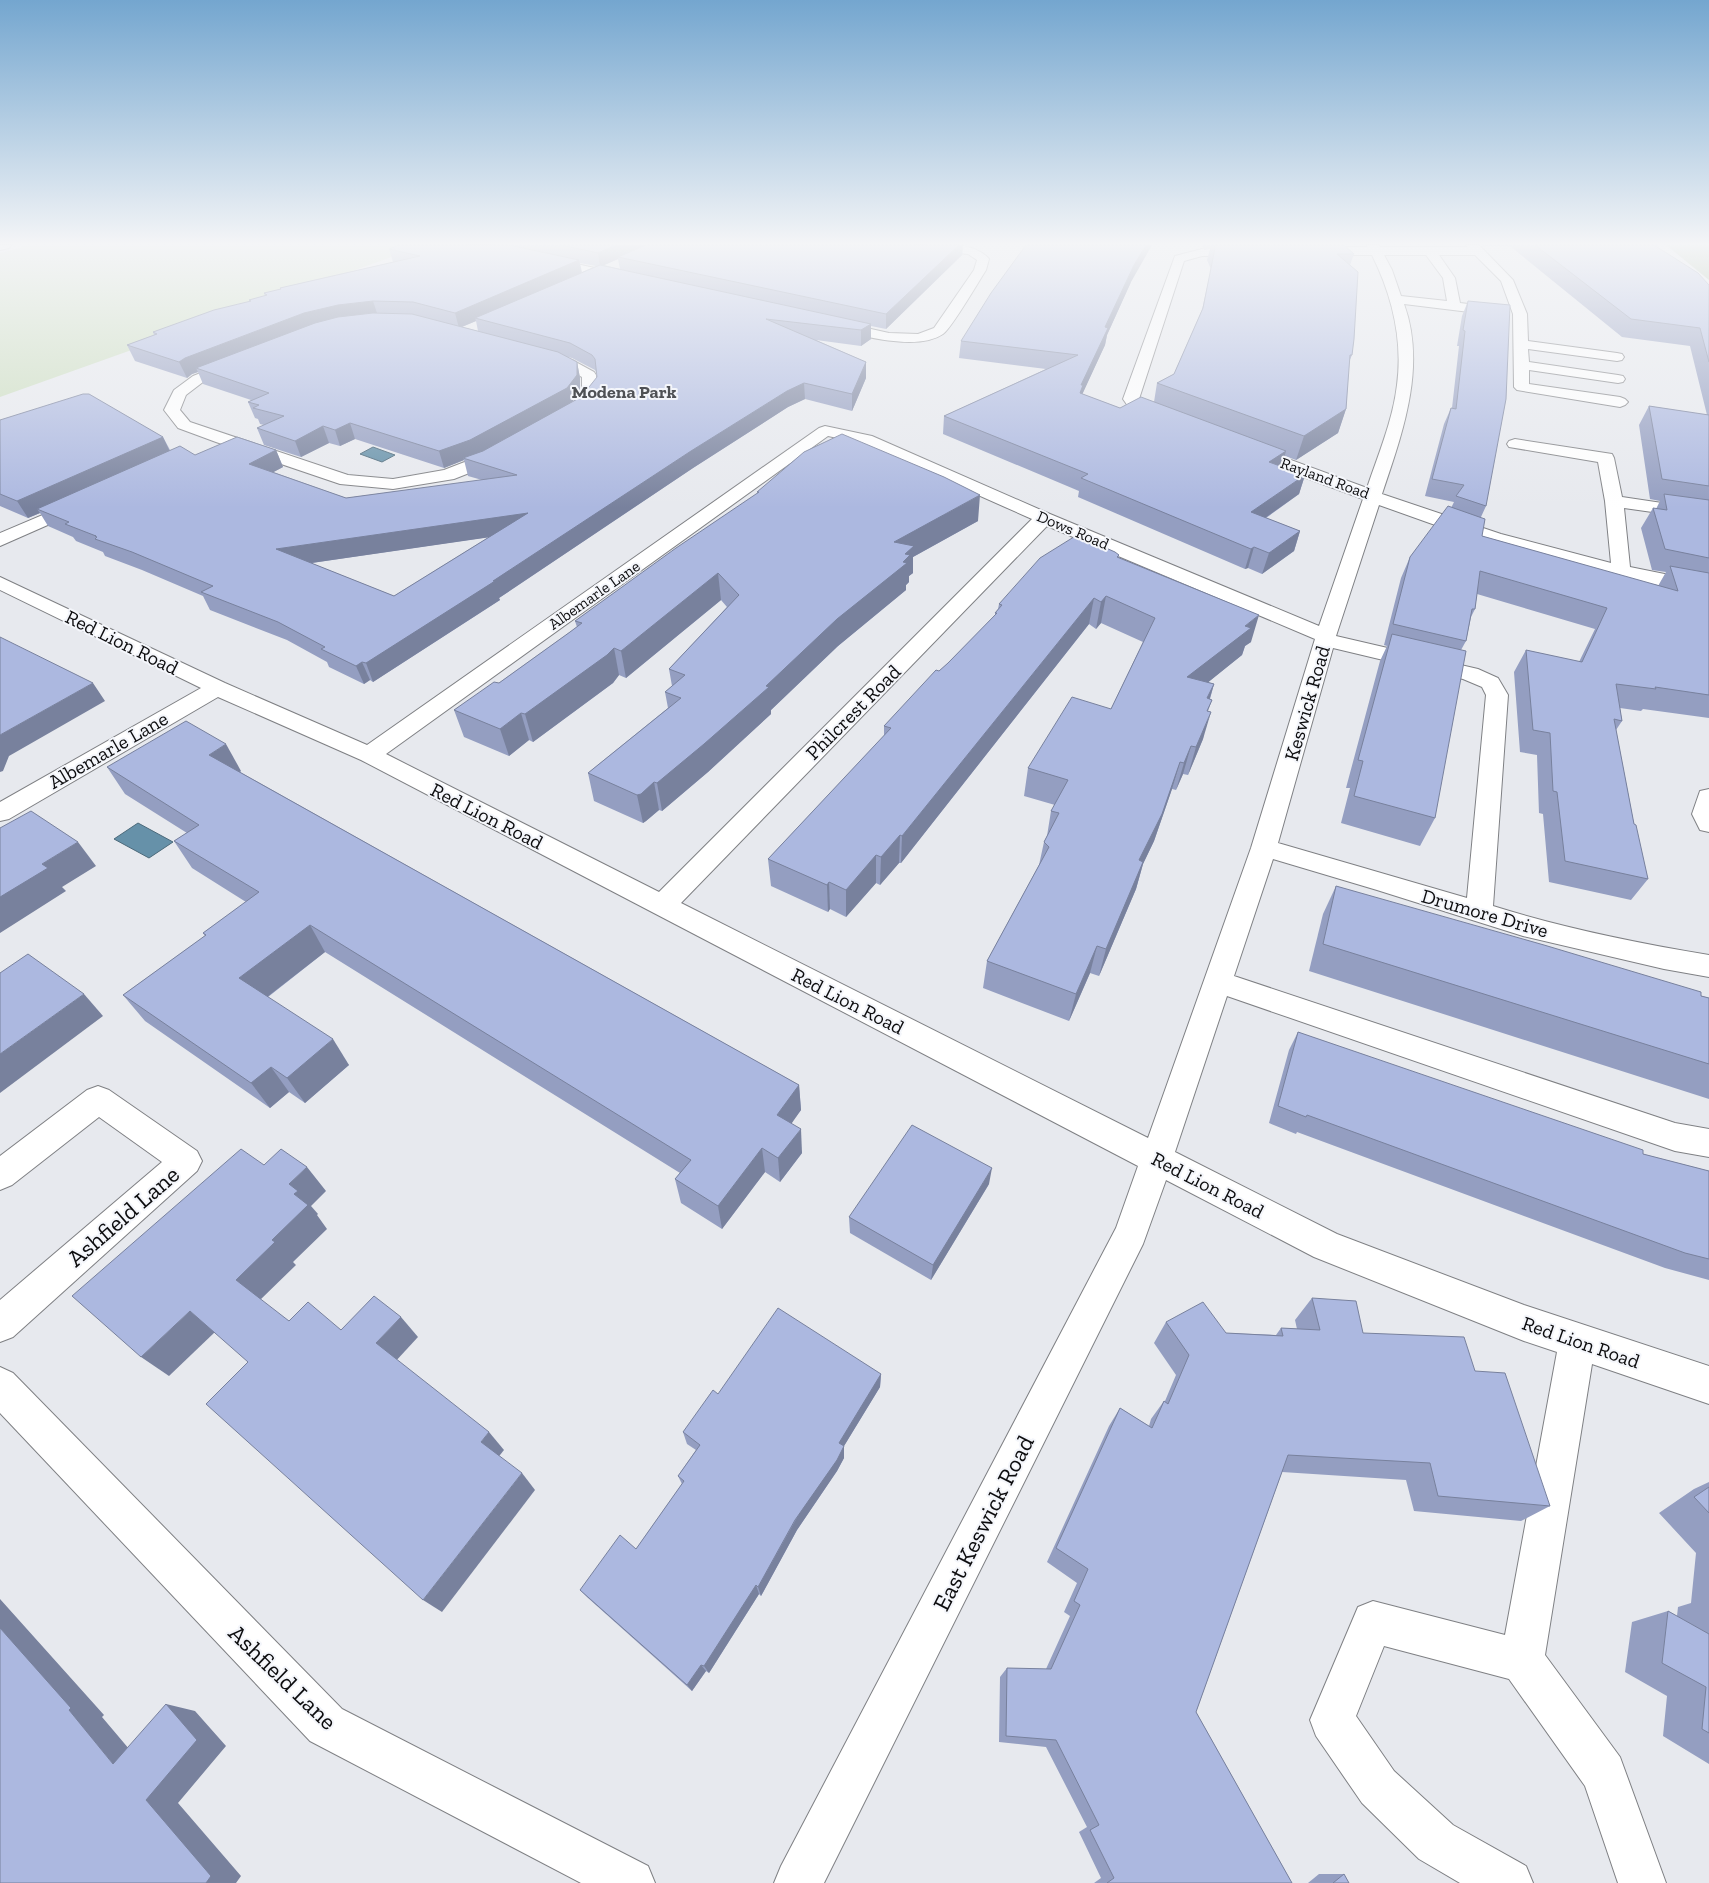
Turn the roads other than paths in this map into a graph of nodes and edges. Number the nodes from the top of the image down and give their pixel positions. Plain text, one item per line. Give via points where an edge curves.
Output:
1 (316, 333) edge
2 (456, 333) edge
3 (870, 333) edge
4 (934, 333) edge
5 (1154, 333) edge
6 (1404, 333) edge
7 (1521, 333) edge
8 (461, 334) joint
9 (1521, 344) junction
10 (1617, 357) dead end
11 (1522, 364) junction
12 (1618, 379) dead end
13 (1620, 402) dead end
14 (1179, 425) edge
15 (819, 435) joint
16 (222, 440) junction
17 (1515, 444) dead end
18 (1234, 445) edge
19 (204, 448) dead end
20 (1372, 495) junction
21 (98, 496) edge
22 (1614, 501) junction
23 (1709, 515) edge
24 (1044, 518) junction
25 (0, 540) edge
26 (1621, 572) junction
27 (0, 583) edge
28 (1709, 589) edge
29 (1326, 638) junction
30 (217, 688) junction
31 (369, 755) junction
32 (1709, 797) edge
33 (0, 813) edge
34 (1709, 824) edge
35 (1264, 848) junction
36 (662, 906) junction
37 (1479, 912) junction
38 (1709, 966) edge
39 (1218, 982) junction
40 (1709, 1143) edge
41 (1157, 1159) junction
42 (0, 1175) edge
43 (0, 1324) edge
44 (1577, 1340) junction
45 (1709, 1385) edge
46 (0, 1386) edge
47 (1522, 1661) junction
48 (631, 1883) edge
49 (798, 1883) edge
50 (1510, 1883) edge
51 (1642, 1883) edge

1 - 16 street via 198,379 179,394 172,410 184,425
2 - 8 street
3 - 4 street via 919,338
5 - 14 street via 1131,399 1135,406 1151,415
6 - 20 street, Keswick Road via 1405,386 1395,430
7 - 9 street
8 - 16 street via 567,363 589,374 590,392 577,409 481,462 448,475 393,484 346,480
9 - 10 street
9 - 11 street
11 - 12 street
11 - 13 street via 1522,387
15 - 24 street, Dows Road via 824,431 866,439
15 - 31 street, Albemarle Lane
16 - 19 street
17 - 22 street via 1606,458
18 - 20 street, Rayland Road
20 - 26 street, Rayland Road via 1448,523
20 - 29 street, Keswick Road
21 - 25 street
22 - 23 street
22 - 26 street
24 - 29 street, Dows Road
24 - 36 street, Philcrest Road
26 - 28 street, Rayland Road
27 - 30 street, Red Lion Road
29 - 35 street, Keswick Road
29 - 37 street, Dows Road via 1470,674 1490,683 1497,695
30 - 31 street, Red Lion Road
30 - 33 street, Albemarle Lane
31 - 36 street, Red Lion Road
32 - 34 street via 1704,814
35 - 37 street, Drumore Drive
35 - 39 street, Keswick Road
36 - 41 street, Red Lion Road
37 - 38 street, Drumore Drive via 1523,926
39 - 40 street via 1674,1137
39 - 41 street, Keswick Road
41 - 44 street, Red Lion Road via 1326,1246 1524,1323
41 - 49 street, East Keswick Road via 1131,1234
42 - 43 street, Ashfield Lane via 98,1099 186,1161
44 - 45 street, Red Lion Road
44 - 47 street
46 - 48 street, Ashfield Lane via 326,1726
47 - 50 street via 1373,1622 1332,1720 1378,1787 1436,1842
47 - 51 street via 1604,1774

